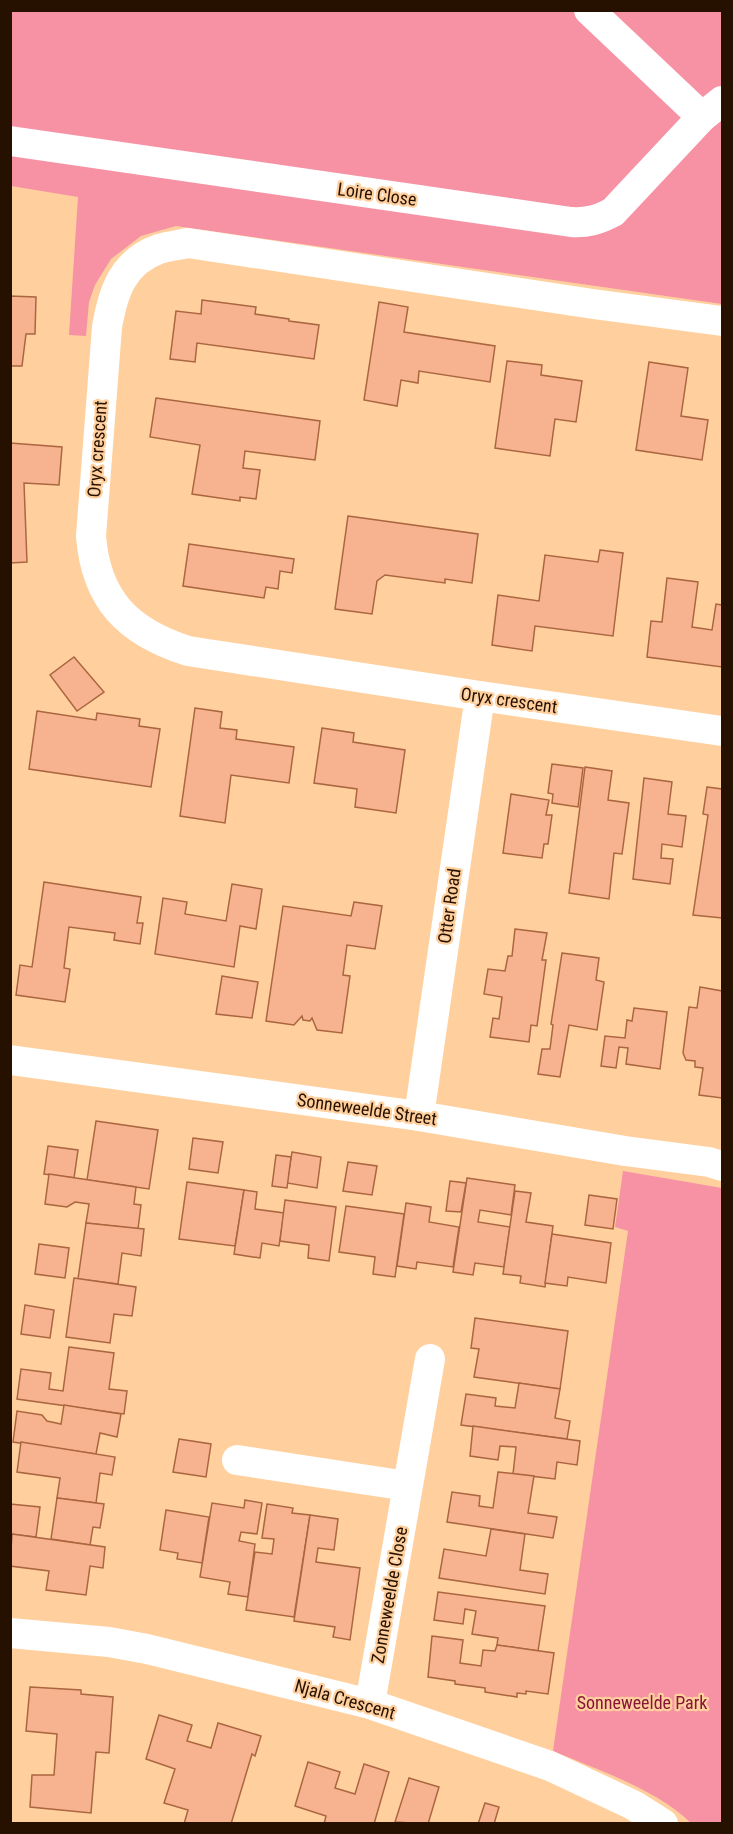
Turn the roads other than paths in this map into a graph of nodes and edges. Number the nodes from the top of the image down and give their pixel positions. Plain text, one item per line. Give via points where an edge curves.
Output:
1 (589, 10) edge
2 (712, 109) edge
3 (10, 141) edge
4 (723, 321) edge
5 (480, 696) junction
6 (723, 731) edge
7 (10, 1060) edge
8 (419, 1116) junction
9 (723, 1166) edge
10 (430, 1359) dead end
11 (237, 1460) dead end
12 (407, 1486) junction
13 (10, 1633) edge
14 (370, 1704) junction
15 (663, 1824) edge

1 - 2 street, Loire Close
2 - 3 street, Loire Close via 613,212 585,223
4 - 5 street, Oryx crescent via 188,243 159,249 139,260 124,275 112,298 106,327 91,536 93,561 103,587 124,618 145,634 188,651
5 - 6 street, Oryx crescent
5 - 8 street, Otter Road
7 - 8 street, Sonneweelde Street
8 - 9 street, Sonneweelde Street
10 - 12 street, Zonneweelde Close
11 - 12 street
12 - 14 street, Zonneweelde Close
13 - 14 street, Njala Crescent via 137,1647
14 - 15 street, Njala Crescent via 550,1766 633,1804

